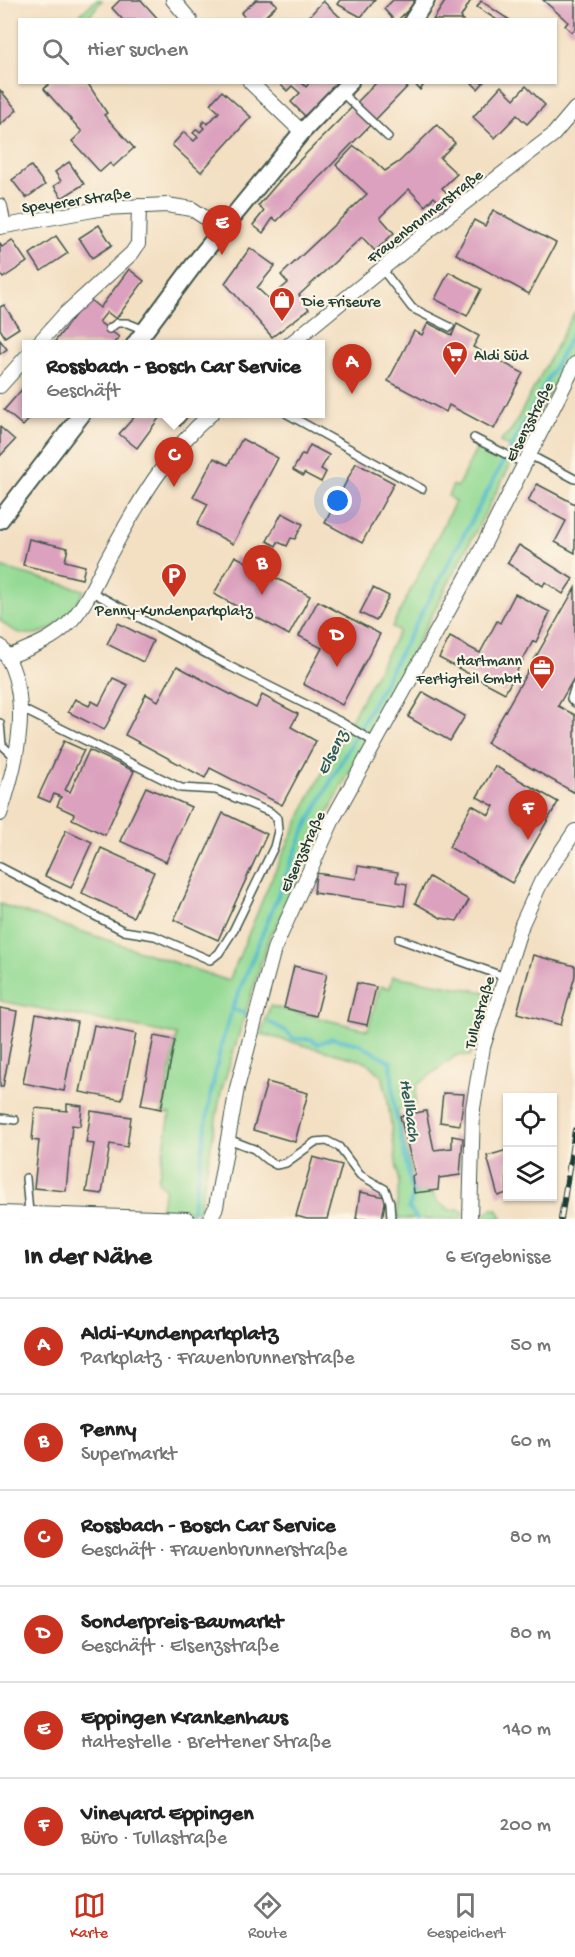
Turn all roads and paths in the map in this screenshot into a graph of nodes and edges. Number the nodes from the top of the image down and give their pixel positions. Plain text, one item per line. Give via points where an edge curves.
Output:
1 (173, 0) edge
2 (426, 0) edge
3 (188, 18) edge
4 (416, 18) edge
5 (252, 84) edge
6 (346, 87) edge
7 (575, 109) edge
8 (302, 132) junction
9 (388, 137) dead end
10 (0, 206) edge
11 (139, 206) junction
12 (2, 226) edge
13 (222, 229) junction
14 (382, 269) junction
15 (450, 327) dead end
16 (109, 330) dead end
17 (146, 330) junction
18 (42, 340) edge
19 (139, 340) edge
20 (296, 340) edge
21 (22, 362) edge
22 (575, 364) edge
23 (0, 386) edge
24 (79, 418) edge
25 (207, 418) edge
26 (294, 418) edge
27 (474, 438) dead end
28 (523, 459) junction
29 (575, 479) edge
30 (422, 489) dead end
31 (0, 520) edge
32 (90, 591) junction
33 (4, 652) edge
34 (575, 686) edge
35 (575, 703) edge
36 (20, 708) junction
37 (0, 723) edge
38 (374, 742) junction
39 (15, 757) junction
40 (0, 814) edge
41 (575, 831) edge
42 (0, 867) edge
43 (399, 939) dead end
44 (506, 977) junction
45 (0, 1118) edge
46 (15, 1120) dead end
47 (228, 1139) junction
48 (26, 1178) dead end
49 (0, 1213) edge
50 (29, 1213) junction
51 (52, 1216) edge
52 (144, 1218) edge
53 (172, 1218) edge
54 (188, 1219) edge
55 (210, 1219) edge
56 (391, 1219) edge
57 (470, 1219) edge

1 - 3 street
2 - 4 street
5 - 8 street
6 - 8 street
6 - 9 lane
7 - 14 street, Frauenbrunnerstraße via 553,135
8 - 13 street
10 - 12 street
11 - 12 street, Speyerer Straße via 104,208
11 - 13 street, Speyerer Straße via 192,209
11 - 18 street via 138,244 132,253
13 - 17 street
14 - 15 lane via 412,308
14 - 20 street, Frauenbrunnerstraße
16 - 17 lane via 117,323 127,323
17 - 19 street
21 - 23 street
22 - 28 street, Elsenzstraße
24 - 31 street
25 - 32 street via 169,458 138,502
26 - 30 lane
27 - 28 lane
28 - 29 lane
28 - 38 street, Elsenzstraße via 473,566
32 - 33 street via 67,624 46,641
32 - 38 lane
33 - 36 street via 17,678
34 - 35 lane via 571,699
36 - 39 street
36 - 42 lane via 181,788 216,790 270,812 277,818 278,831 233,931 210,960 155,936 124,931
37 - 39 lane via 2,745
38 - 47 street, Elsenzstraße via 334,817 274,949 237,1088
39 - 40 street
41 - 44 street, Tullastraße via 541,882 522,924
43 - 44 lane
44 - 57 street, Tullastraße via 483,1047 473,1108
45 - 46 lane
47 - 55 street, Elsenzstraße via 216,1207
47 - 56 lane via 254,1149 276,1165 286,1163 315,1142 327,1141 339,1147 360,1175 385,1189
48 - 50 lane
49 - 50 street
50 - 51 street
51 - 52 street
52 - 53 street
53 - 54 street

